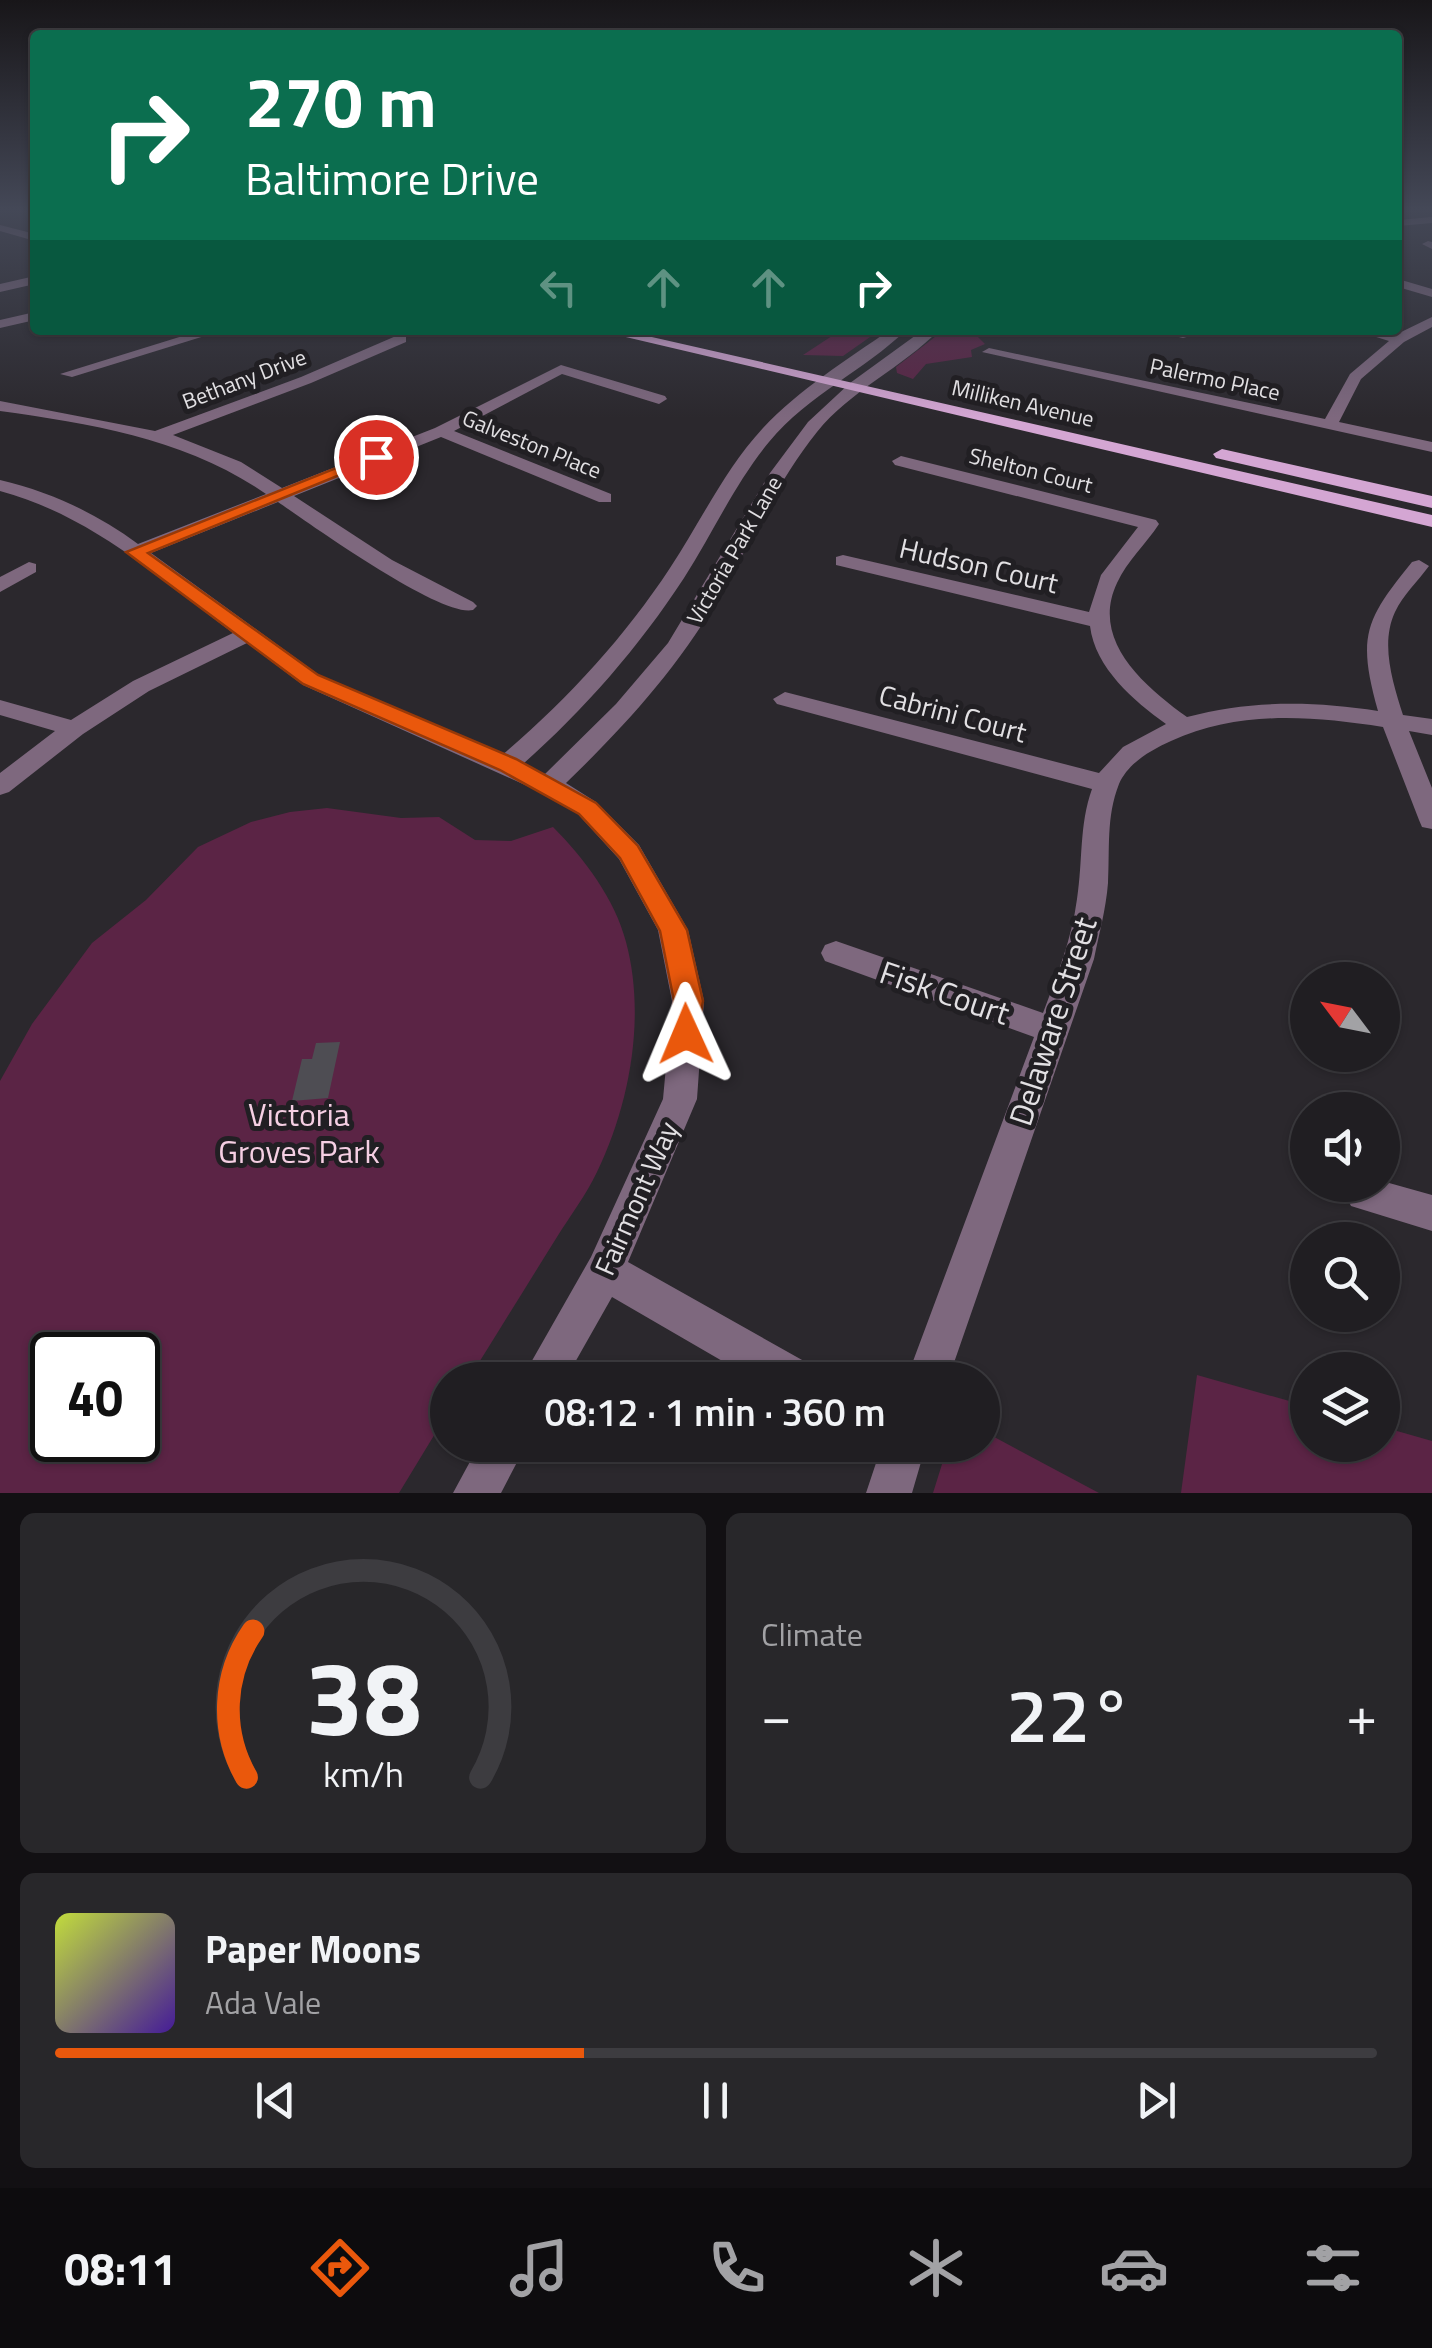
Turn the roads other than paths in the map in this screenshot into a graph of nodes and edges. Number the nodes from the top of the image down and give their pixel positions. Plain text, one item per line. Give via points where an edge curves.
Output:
1 (30, 281) edge
2 (1402, 284) edge
3 (0, 288) edge
4 (1432, 293) edge
5 (30, 317) edge
6 (1432, 321) edge
7 (0, 324) edge
8 (200, 335) edge
9 (392, 335) edge
10 (629, 335) edge
11 (688, 335) edge
12 (892, 335) edge
13 (926, 335) edge
14 (1382, 335) edge
15 (1399, 339) junction
16 (989, 352) dead end
17 (67, 374) dead end
18 (836, 375) junction
19 (874, 375) junction
20 (857, 387) junction
21 (659, 399) dead end
22 (0, 406) edge
23 (1329, 426) junction
24 (441, 431) junction
25 (156, 436) junction
26 (1432, 447) edge
27 (901, 461) dead end
28 (0, 485) edge
29 (280, 497) junction
30 (606, 498) dead end
31 (1432, 502) edge
32 (1432, 521) edge
33 (135, 552) junction
34 (843, 561) dead end
35 (1420, 566) dead end
36 (29, 568) dead end
37 (0, 586) edge
38 (466, 606) dead end
39 (1102, 622) junction
40 (247, 635) junction
41 (785, 700) dead end
42 (0, 707) edge
43 (1395, 721) junction
44 (1181, 724) junction
45 (1432, 727) edge
46 (74, 730) junction
47 (508, 764) junction
48 (549, 784) junction
49 (1106, 784) junction
50 (0, 786) edge
51 (1432, 820) edge
52 (836, 954) dead end
53 (1053, 1030) junction
54 (1393, 1202) edge
55 (1432, 1213) edge
56 (606, 1271) junction
57 (553, 1362) edge
58 (765, 1362) edge
59 (934, 1362) edge
60 (494, 1462) edge
61 (899, 1462) edge
62 (476, 1493) edge
63 (889, 1493) edge

1 - 3 street
2 - 4 street
5 - 7 street
6 - 15 street
8 - 17 street
9 - 25 street, Bethany Drive via 401,339
10 - 18 main road, Milliken Avenue
11 - 18 main road, Milliken Avenue
12 - 18 street, Victoria Park Lane
13 - 19 street, Victoria Park Lane
14 - 15 street
15 - 23 street via 1355,378
16 - 23 street, Palermo Place
18 - 19 main road, Milliken Avenue
18 - 20 main road, Milliken Avenue
18 - 47 street, Victoria Park Lane via 753,450 672,580 612,659
19 - 20 street, Victoria Park Lane
19 - 31 main road, Milliken Avenue
20 - 32 main road, Milliken Avenue
20 - 48 street, Victoria Park Lane via 790,457 689,628 633,698
21 - 24 street via 561,370
22 - 25 street
23 - 26 street, Palermo Place
24 - 29 street
24 - 30 street, Galveston Place
25 - 29 street via 218,460
27 - 39 street, Shelton Court via 1150,524 1101,596
28 - 33 street, Fairmont Way via 104,527
29 - 33 street
29 - 38 street via 373,560
33 - 40 street, Fairmont Way
34 - 39 street, Hudson Court
35 - 43 street via 1382,614 1375,650
36 - 37 street
39 - 44 street via 1102,638 1142,697
40 - 46 street via 141,686
40 - 47 street, Fairmont Way via 311,680
41 - 49 street, Cabrini Court
42 - 46 street
43 - 44 street, Delaware Street via 1285,710
43 - 45 street, Delaware Street
43 - 51 street
44 - 49 street, Delaware Street via 1118,762
46 - 50 street
47 - 48 street, Fairmont Way
48 - 56 street, Fairmont Way via 588,808 630,852 674,930 688,1001 680,1100
49 - 53 street, Delaware Street via 1092,834 1086,927
52 - 53 street, Fisk Court
53 - 59 street, Delaware Street
54 - 55 street
56 - 57 street, Fairmont Way
56 - 58 street
60 - 62 street
61 - 63 street

